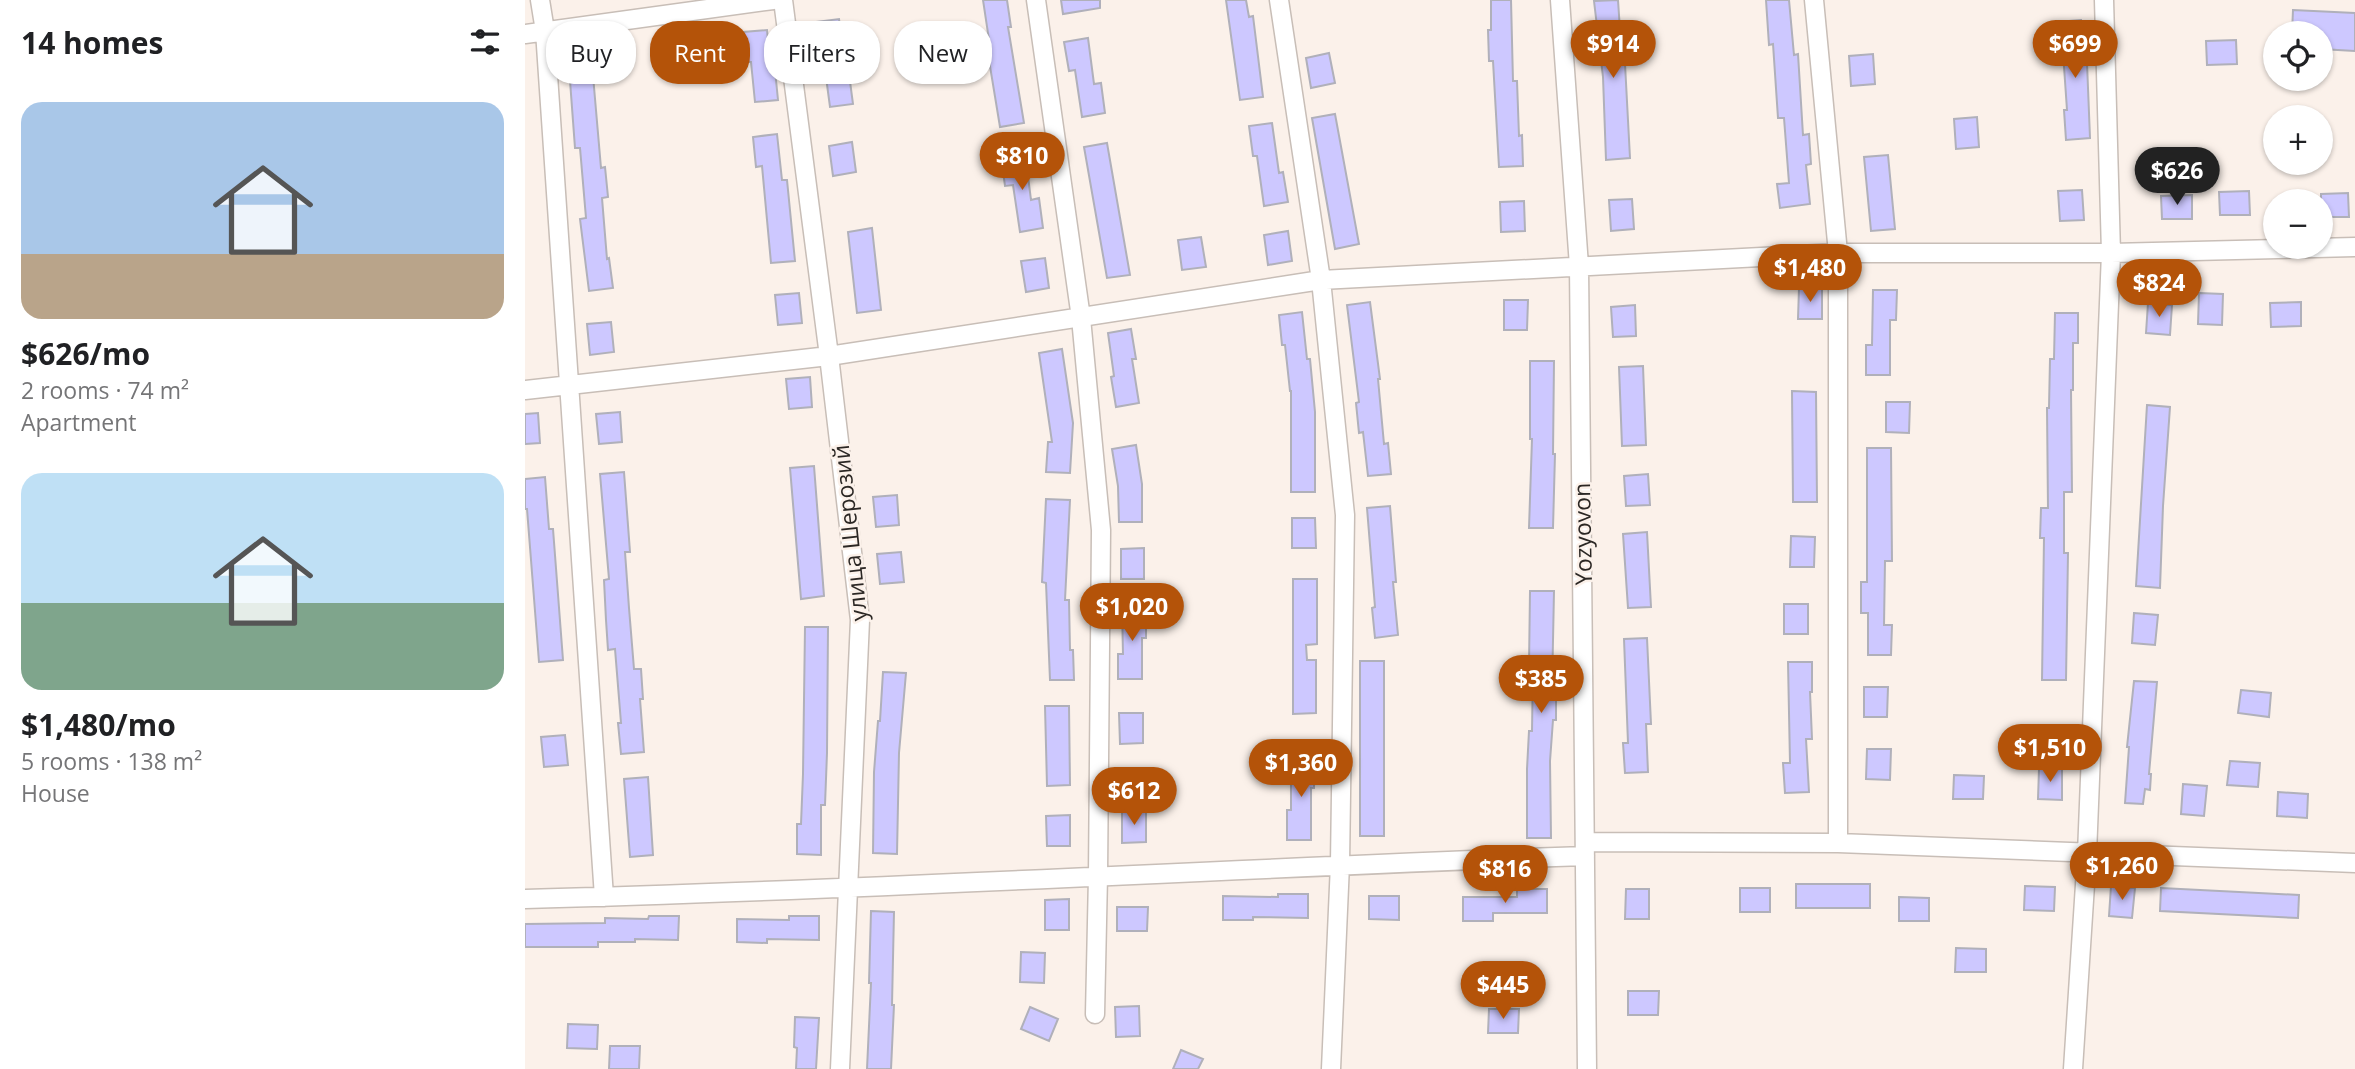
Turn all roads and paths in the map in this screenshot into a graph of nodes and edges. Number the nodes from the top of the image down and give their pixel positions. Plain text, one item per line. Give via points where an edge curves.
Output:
1 (540, 0) edge
2 (773, 0) edge
3 (783, 0) edge
4 (1035, 0) edge
5 (1279, 0) edge
6 (1560, 0) edge
7 (1814, 0) edge
8 (2104, 0) edge
9 (545, 31) junction
10 (525, 34) edge
11 (2355, 247) edge
12 (1838, 253) junction
13 (2111, 253) junction
14 (1579, 266) junction
15 (1321, 281) junction
16 (1081, 318) junction
17 (829, 356) junction
18 (567, 385) junction
19 (525, 390) edge
20 (1838, 843) junction
21 (1585, 849) junction
22 (2087, 854) junction
23 (2355, 863) edge
24 (1340, 864) junction
25 (1098, 876) junction
26 (848, 888) junction
27 (604, 897) junction
28 (525, 899) edge
29 (1095, 1014) dead end
30 (840, 1069) edge
31 (1331, 1069) edge
32 (1587, 1069) edge
33 (2073, 1069) edge

1 - 9 street
2 - 9 street
3 - 17 street, улица Шерозий
4 - 16 street
5 - 15 street
6 - 14 street, Yozyovon
7 - 12 street
8 - 13 street
9 - 10 street
9 - 18 street
11 - 13 street
12 - 13 street
12 - 14 street
12 - 20 street
13 - 22 street
14 - 15 street
14 - 21 street, Yozyovon
15 - 16 street
15 - 24 street via 1345,515
16 - 17 street
16 - 25 street via 1101,530
17 - 18 street
17 - 26 street, улица Шерозий via 860,620
18 - 19 street
18 - 27 street
20 - 21 street
20 - 22 street
21 - 24 street
21 - 32 street, Yozyovon
22 - 23 street
22 - 33 street
24 - 25 street
24 - 31 street
25 - 26 street
25 - 29 street
26 - 27 street
26 - 30 street, улица Шерозий
27 - 28 street

